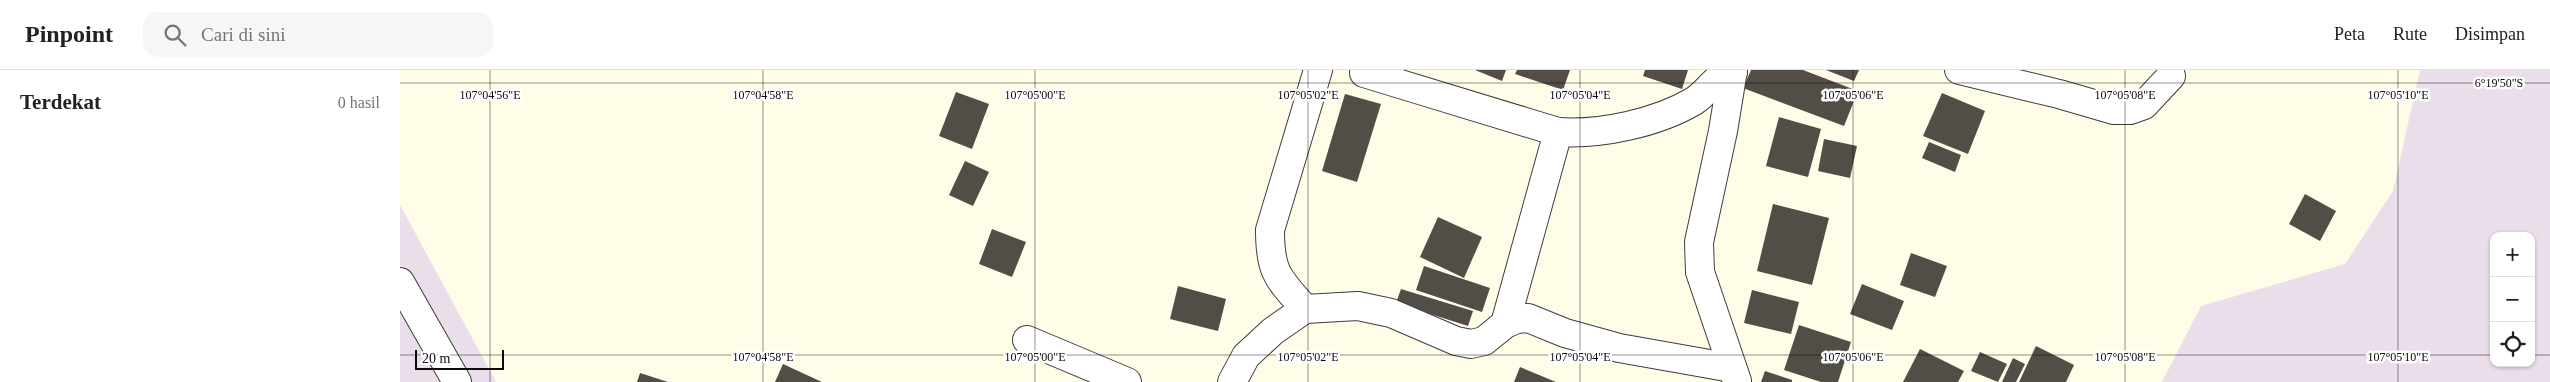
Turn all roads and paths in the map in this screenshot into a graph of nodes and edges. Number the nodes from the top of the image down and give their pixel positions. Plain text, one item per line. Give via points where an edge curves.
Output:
1 (1318, 70) edge
2 (1959, 70) edge
3 (1733, 71) edge
4 (1364, 72) dead end
5 (2171, 76) dead end
6 (1558, 132) junction
7 (400, 282) edge
8 (1305, 309) junction
9 (1505, 324) junction
10 (1027, 340) dead end
11 (1734, 375) edge
12 (457, 382) edge
13 (1126, 382) edge
14 (1232, 382) edge

1 - 8 street via 1270,230 1270,257 1277,276
2 - 5 street via 2114,110 2130,110 2144,105
3 - 6 street via 1710,83 1700,97 1682,108 1595,133
3 - 11 street via 1699,242 1700,272
4 - 6 street
6 - 9 street
7 - 12 street
8 - 9 street via 1358,306 1391,313 1456,341 1471,344 1484,341
8 - 14 street via 1273,331 1246,356
9 - 11 street via 1528,318 1565,333 1619,348
10 - 13 street

